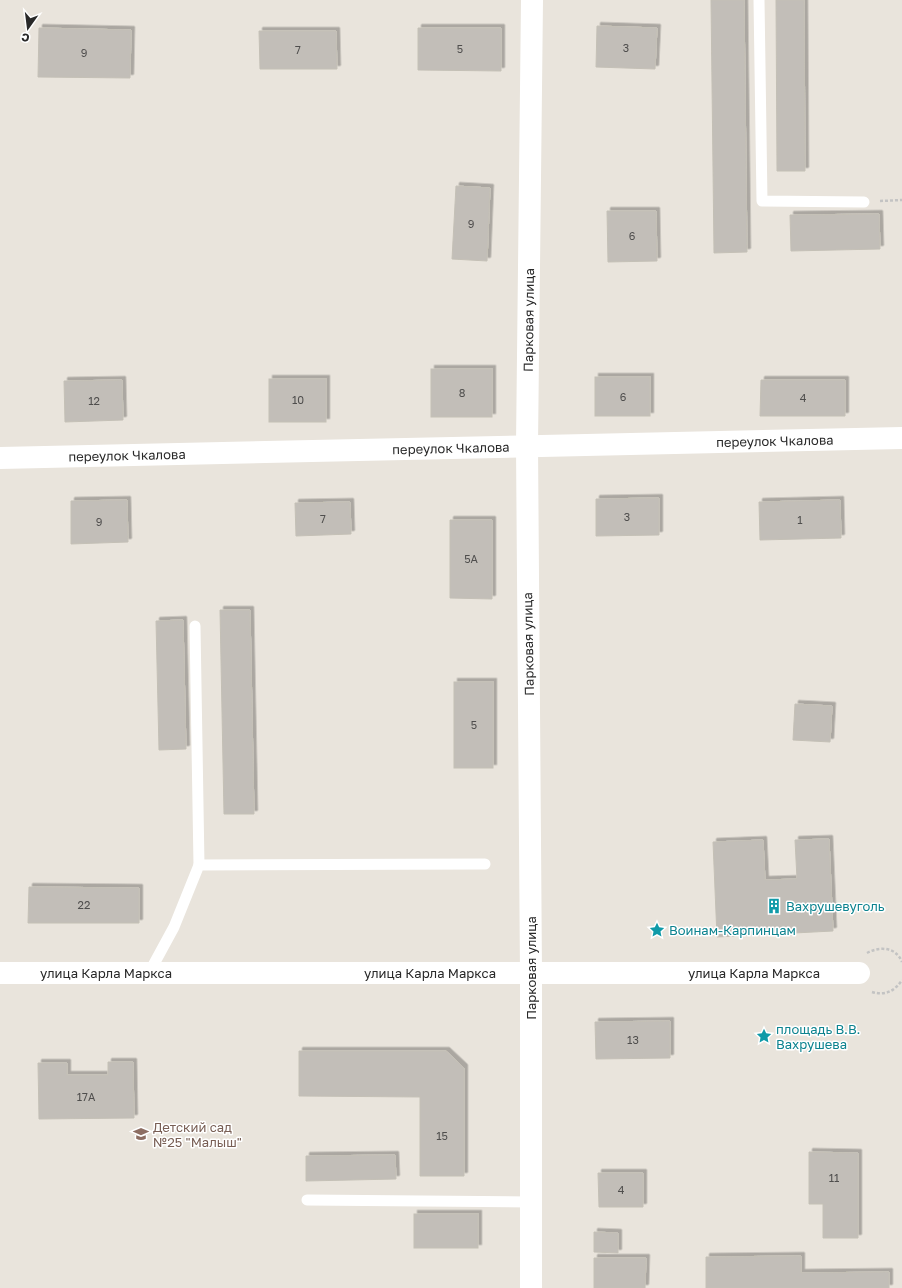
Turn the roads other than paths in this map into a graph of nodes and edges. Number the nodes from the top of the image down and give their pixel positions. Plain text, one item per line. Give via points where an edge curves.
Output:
1 (532, 0) edge
2 (759, 0) edge
3 (864, 202) dead end
4 (902, 438) edge
5 (527, 445) junction
6 (0, 458) edge
7 (195, 626) dead end
8 (485, 864) dead end
9 (199, 866) junction
10 (0, 973) edge
11 (149, 973) junction
12 (531, 973) junction
13 (865, 982) road end
14 (307, 1200) dead end
15 (532, 1202) junction
16 (532, 1288) edge

1 - 5 street, Парковая улица
2 - 3 lane via 762,201
4 - 5 street, переулок Чкалова
5 - 6 street, переулок Чкалова
5 - 12 street, Парковая улица
7 - 9 lane
8 - 9 lane
9 - 11 lane via 174,927
10 - 11 street, улица Карла Маркса
11 - 12 street, улица Карла Маркса
12 - 13 street, улица Карла Маркса
12 - 15 street, Парковая улица
14 - 15 lane
15 - 16 street, Парковая улица

